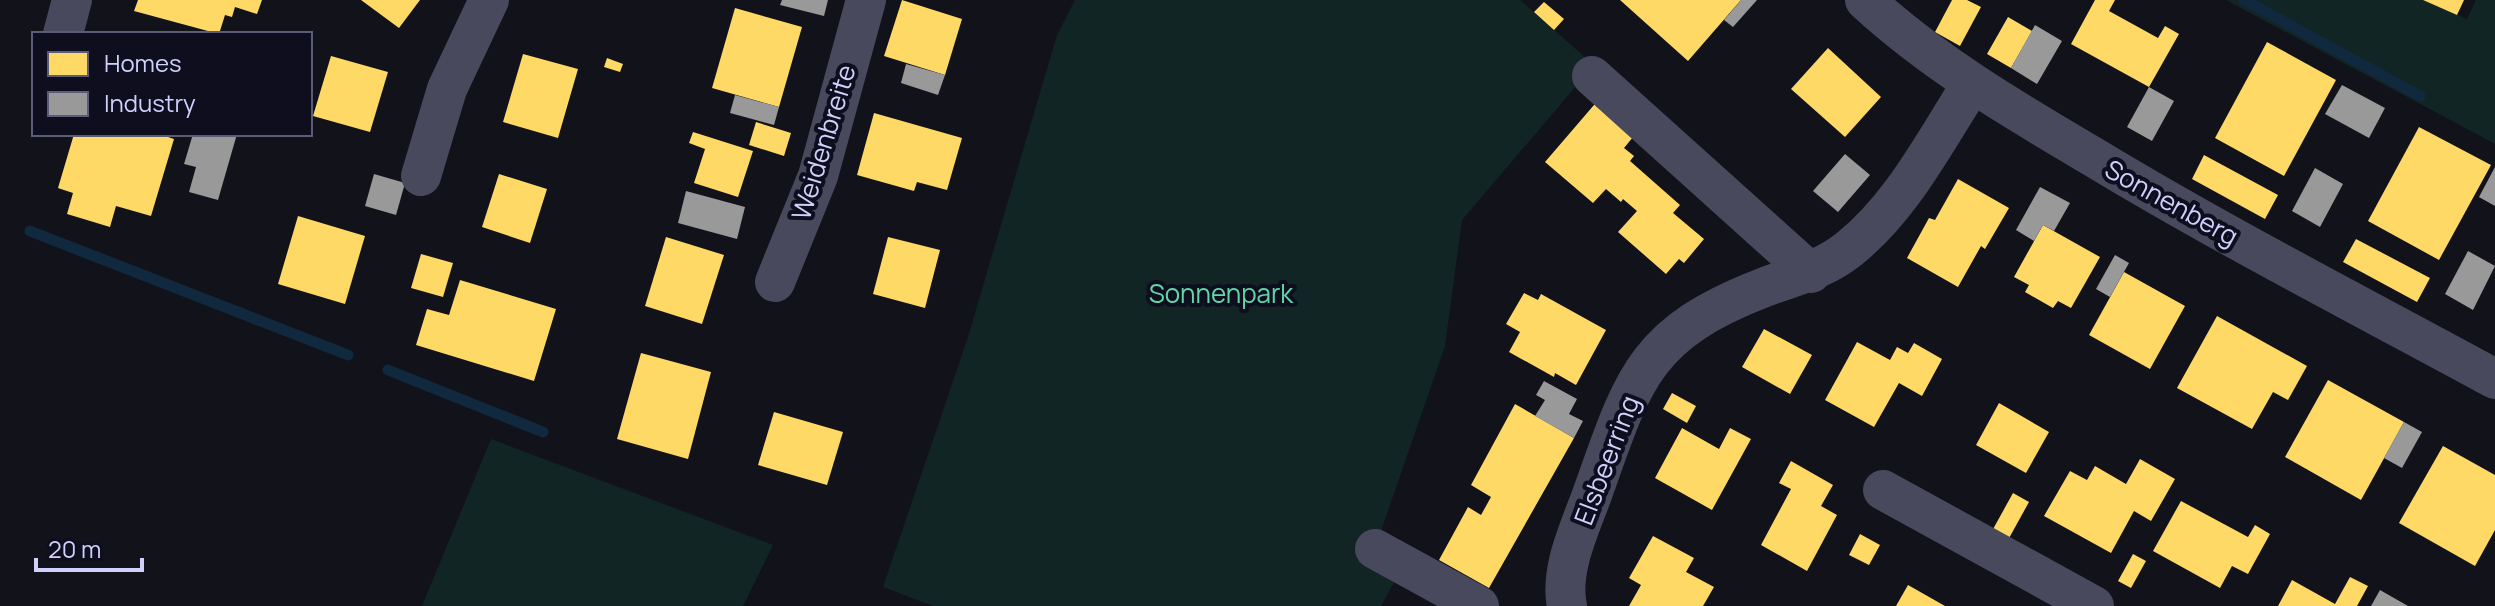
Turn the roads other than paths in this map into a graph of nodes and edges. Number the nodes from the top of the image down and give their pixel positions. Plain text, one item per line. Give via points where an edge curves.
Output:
1 (72, 0) edge
2 (489, 0) edge
3 (866, 0) edge
4 (1865, 0) edge
5 (64, 32) edge
6 (1592, 76) dead end
7 (1972, 84) junction
8 (421, 176) dead end
9 (1811, 273) junction
10 (775, 282) dead end
11 (2495, 379) edge
12 (1883, 490) dead end
13 (1375, 549) dead end
14 (1479, 606) edge
15 (1567, 606) edge
16 (2094, 606) edge

1 - 5 street
2 - 8 street via 447,89
3 - 10 street, Weidenbreite via 818,176
4 - 7 street, Sonnenberg
6 - 9 street
7 - 9 street, Elsbeerring via 1875,226
7 - 11 street, Sonnenberg via 2159,197
9 - 15 street, Elsbeerring via 1764,287 1688,324 1640,373 1571,553
12 - 16 street
13 - 14 street

